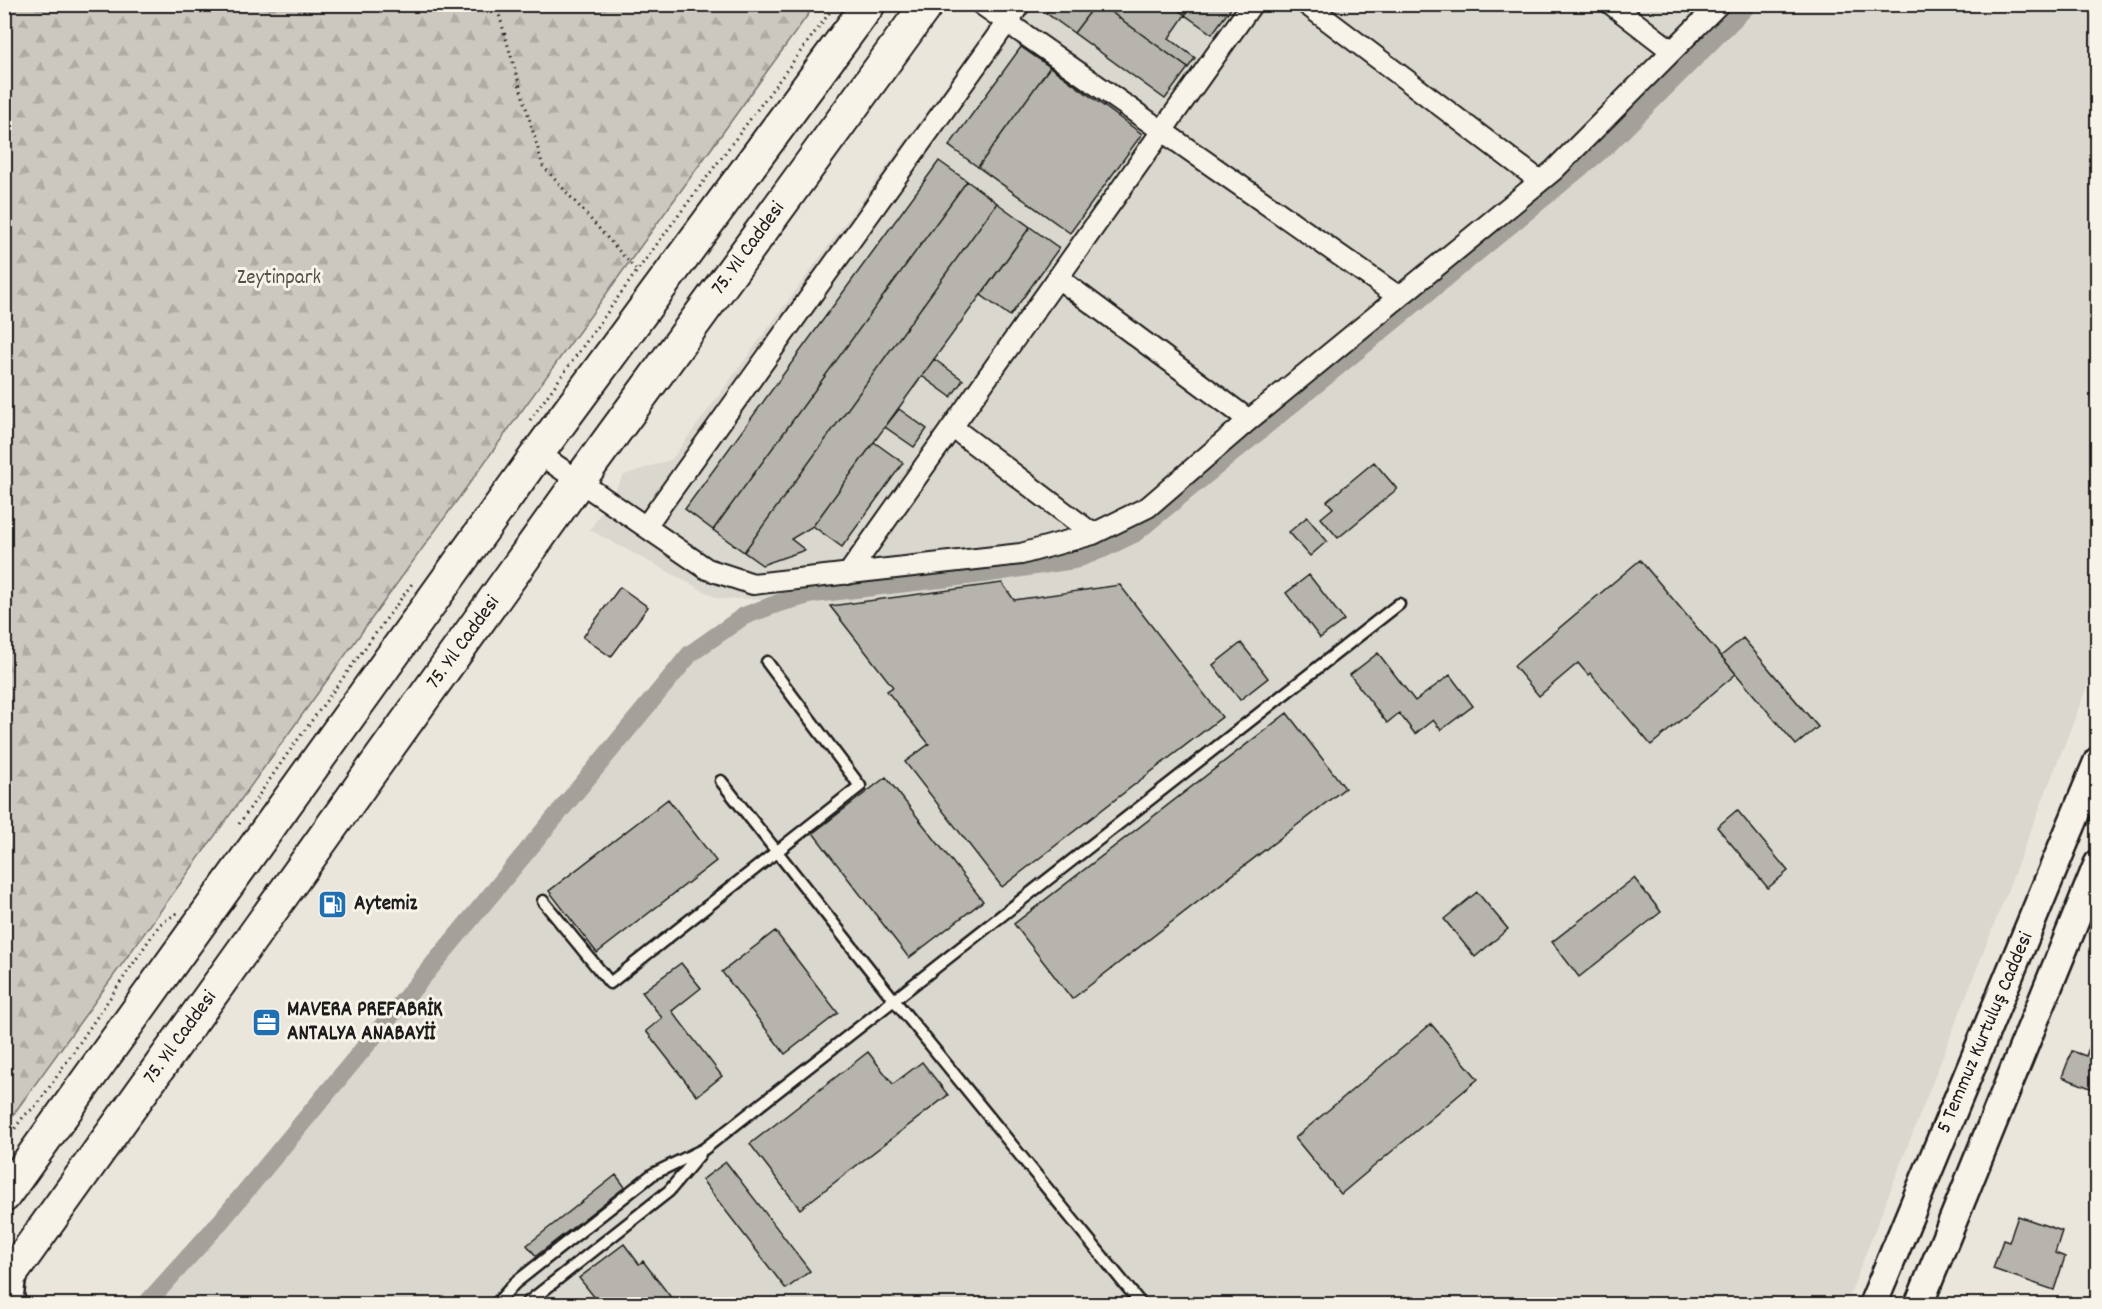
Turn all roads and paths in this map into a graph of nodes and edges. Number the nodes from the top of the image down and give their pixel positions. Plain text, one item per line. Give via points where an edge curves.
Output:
1 (495, 4) edge
2 (870, 4) edge
3 (927, 4) edge
4 (981, 4) edge
5 (1020, 4) edge
6 (1252, 4) edge
7 (1306, 4) edge
8 (1611, 4) edge
9 (1719, 4) edge
10 (1007, 22) junction
11 (1672, 51) junction
12 (1162, 131) junction
13 (1540, 182) junction
14 (637, 271) dead end
15 (1058, 278) junction
16 (1400, 297) junction
17 (1249, 420) junction
18 (952, 427) junction
19 (538, 453) junction
20 (579, 481) junction
21 (646, 526) junction
22 (1093, 534) junction
23 (848, 574) junction
24 (1399, 604) dead end
25 (767, 662) dead end
26 (2097, 761) edge
27 (721, 780) dead end
28 (777, 852) junction
29 (2097, 864) edge
30 (543, 901) dead end
31 (894, 1000) junction
32 (704, 1149) junction
33 (4, 1196) edge
34 (13, 1273) edge
35 (21, 1305) edge
36 (496, 1305) edge
37 (526, 1305) edge
38 (1141, 1305) edge
39 (1873, 1305) edge
40 (1918, 1305) edge

1 - 14 path via 543,166
2 - 19 main road
3 - 20 main road, 75. Yıl Caddesi
4 - 10 street
5 - 10 street
6 - 12 street
7 - 13 street
8 - 11 street
9 - 11 street
10 - 12 street
10 - 21 street
11 - 13 street
12 - 15 street
12 - 16 street
13 - 16 street
15 - 17 street
15 - 18 street
16 - 17 street
17 - 22 street via 1148,507
18 - 22 street
18 - 23 street
19 - 20 street
19 - 33 main road
20 - 21 street
20 - 34 main road, 75. Yıl Caddesi
21 - 23 street via 707,569 753,584
22 - 23 street via 1021,554
24 - 31 lane
25 - 28 lane via 860,786
26 - 39 main road, 5 Temmuz Kurtuluş Caddesi
27 - 28 lane
28 - 30 lane via 610,983
28 - 31 lane
29 - 40 main road, 5 Temmuz Kurtuluş Caddesi
31 - 32 lane
31 - 38 lane
32 - 36 lane via 653,1174 514,1283
32 - 37 lane via 669,1191
34 - 35 lane

